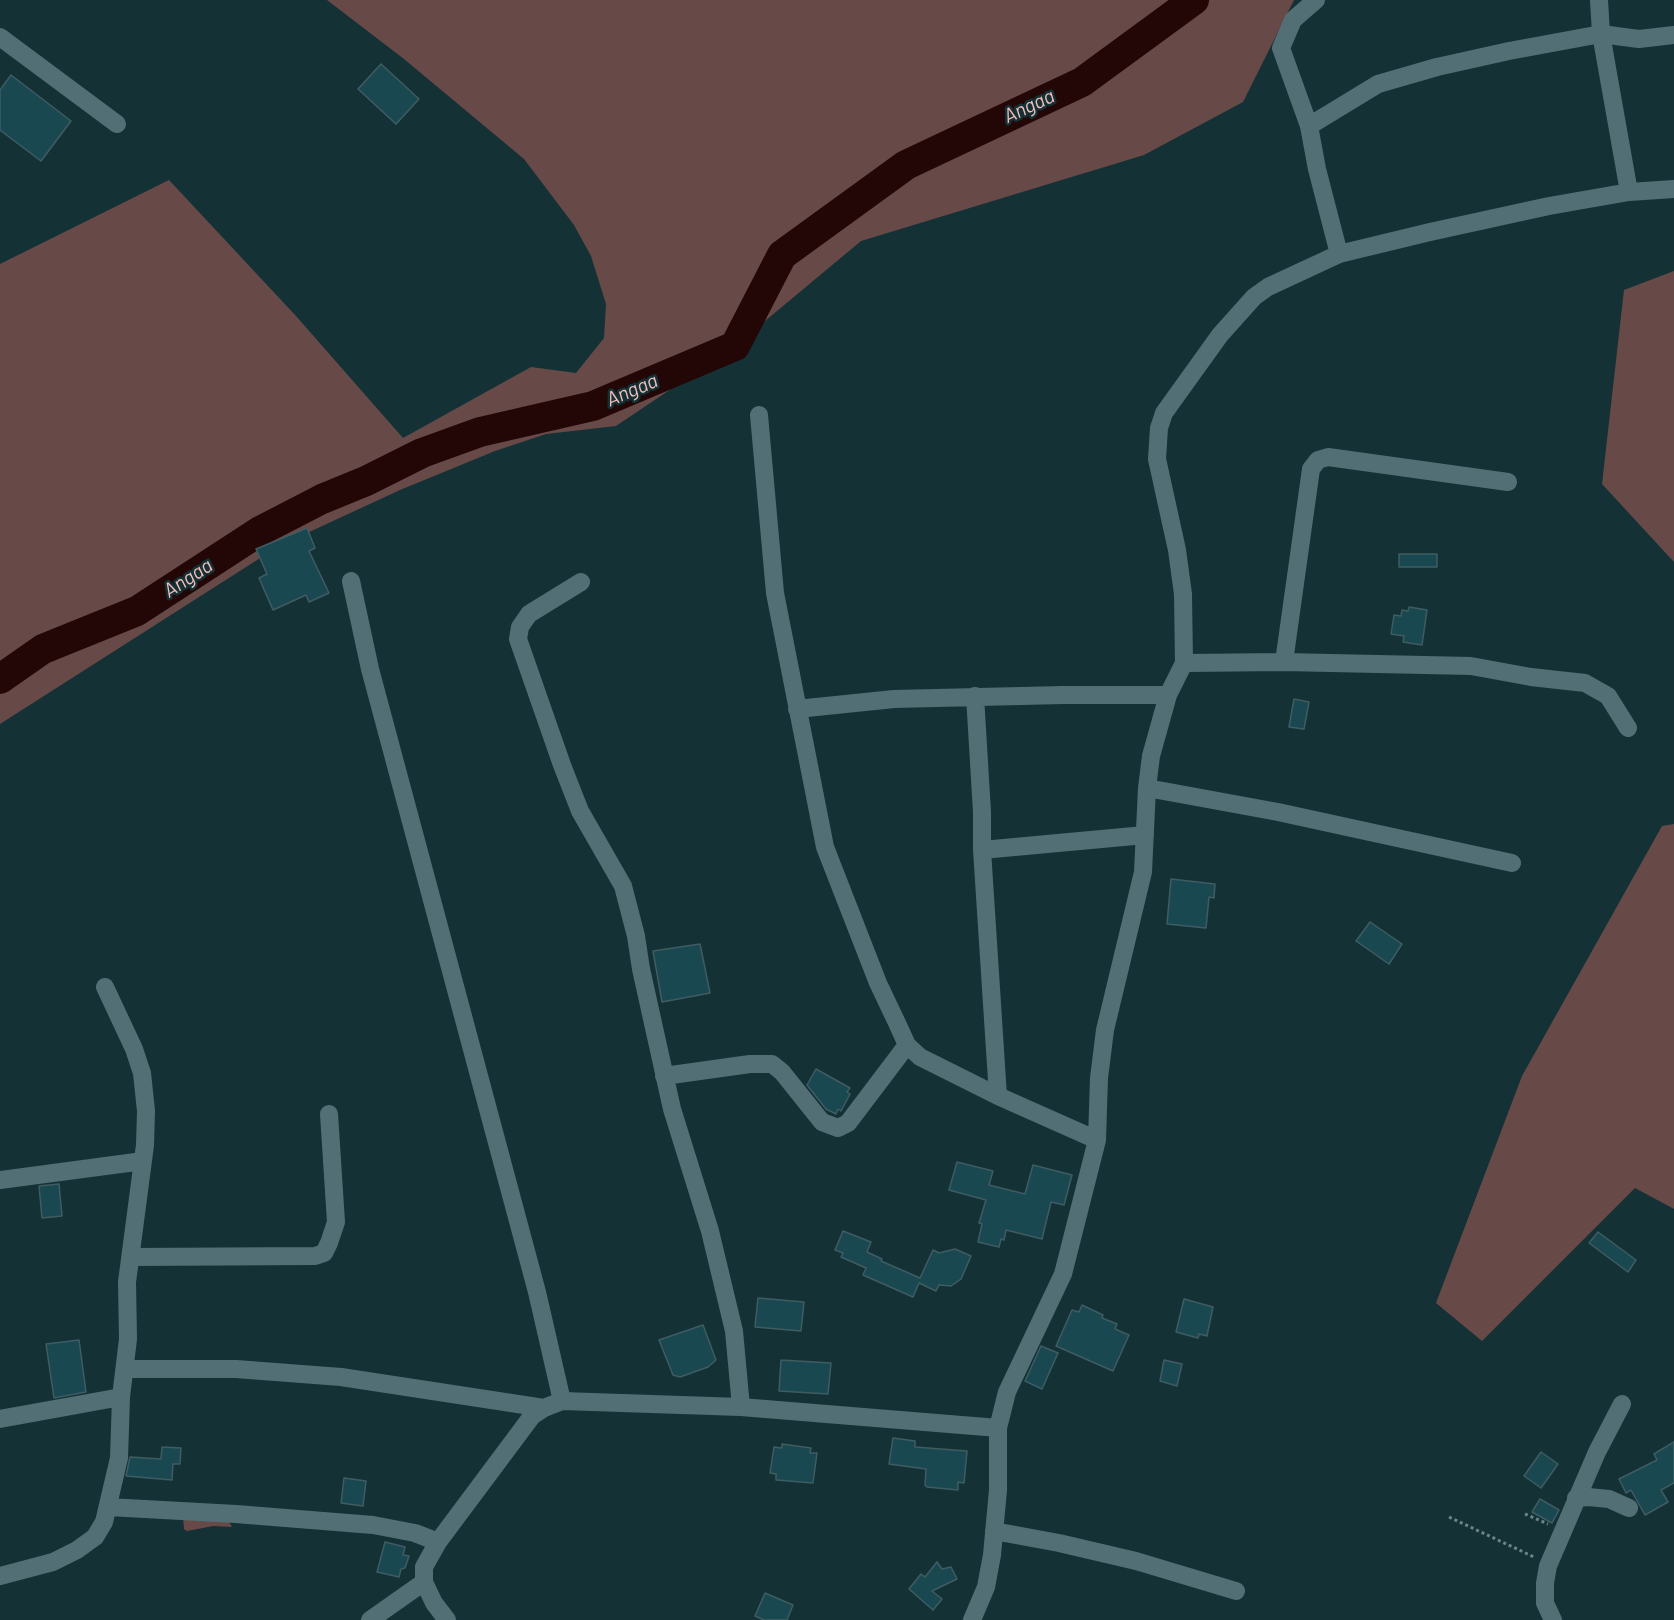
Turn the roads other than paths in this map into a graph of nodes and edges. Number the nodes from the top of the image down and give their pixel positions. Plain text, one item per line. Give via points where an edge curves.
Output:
1 (1316, 0) edge
2 (1599, 0) edge
3 (1601, 34) junction
4 (1674, 35) edge
5 (2, 43) edge
6 (117, 124) dead end
7 (1309, 126) junction
8 (1674, 189) edge
9 (1629, 192) junction
10 (1340, 254) junction
11 (759, 415) dead end
12 (1508, 482) dead end
13 (351, 581) dead end
14 (581, 582) dead end
15 (1284, 662) junction
16 (1184, 663) junction
17 (1168, 695) junction
18 (975, 696) junction
19 (797, 709) junction
20 (1628, 728) dead end
21 (1147, 788) junction
22 (1145, 835) junction
23 (982, 850) junction
24 (1512, 863) dead end
25 (105, 987) dead end
26 (907, 1046) junction
27 (664, 1076) junction
28 (998, 1096) junction
29 (329, 1114) dead end
30 (1097, 1140) junction
31 (143, 1161) junction
32 (0, 1180) edge
33 (131, 1257) junction
34 (125, 1369) junction
35 (122, 1397) junction
36 (562, 1401) junction
37 (1622, 1404) dead end
38 (741, 1407) junction
39 (544, 1408) junction
40 (0, 1419) edge
41 (998, 1428) junction
42 (1576, 1498) junction
43 (108, 1506) junction
44 (1629, 1508) dead end
45 (994, 1531) junction
46 (438, 1542) junction
47 (0, 1576) edge
48 (424, 1582) junction
49 (1236, 1591) dead end
50 (370, 1620) edge
51 (447, 1620) edge
52 (972, 1620) edge
53 (1553, 1620) edge

1 - 7 street via 1293,20 1281,48
2 - 3 street
3 - 4 street via 1639,39
3 - 7 street via 1509,51 1378,84
3 - 9 street
5 - 6 street
7 - 10 street
8 - 9 street
9 - 10 street via 1549,206
10 - 16 street via 1254,297 1220,335 1164,413 1157,459 1183,594
11 - 19 street via 776,593
12 - 15 street via 1328,457 1318,460 1311,470
13 - 36 street via 382,714 537,1293
14 - 27 street via 529,614 520,627 519,639 580,812 623,886
15 - 16 street
15 - 20 street via 1471,666 1585,683 1608,696
16 - 17 street
17 - 18 street
17 - 21 street via 1151,756
18 - 19 street
18 - 23 street
19 - 26 street via 825,847
21 - 22 street
21 - 24 street
22 - 23 street
22 - 30 street via 1143,872 1105,1030
23 - 28 street
25 - 31 street via 142,1073 146,1111
26 - 27 street via 848,1123 838,1128 822,1122 772,1064
26 - 28 street via 920,1057
27 - 38 street via 710,1231 734,1331
28 - 30 street
29 - 33 street via 336,1222 324,1253
30 - 41 street via 1063,1274 1007,1392
31 - 32 street
31 - 33 street
33 - 34 street
34 - 35 street
34 - 39 street via 236,1369 341,1377
35 - 40 street
35 - 43 street via 119,1458
36 - 38 street
36 - 39 street
37 - 42 street
38 - 41 street
39 - 46 street via 521,1429
41 - 45 street
42 - 44 street via 1610,1499
42 - 53 street via 1548,1566 1545,1603
43 - 46 street via 373,1526 414,1533
43 - 47 street via 95,1538 77,1550 53,1562
45 - 49 street via 1114,1556
45 - 52 street via 986,1587
46 - 48 street via 424,1567
48 - 50 street
48 - 51 street

